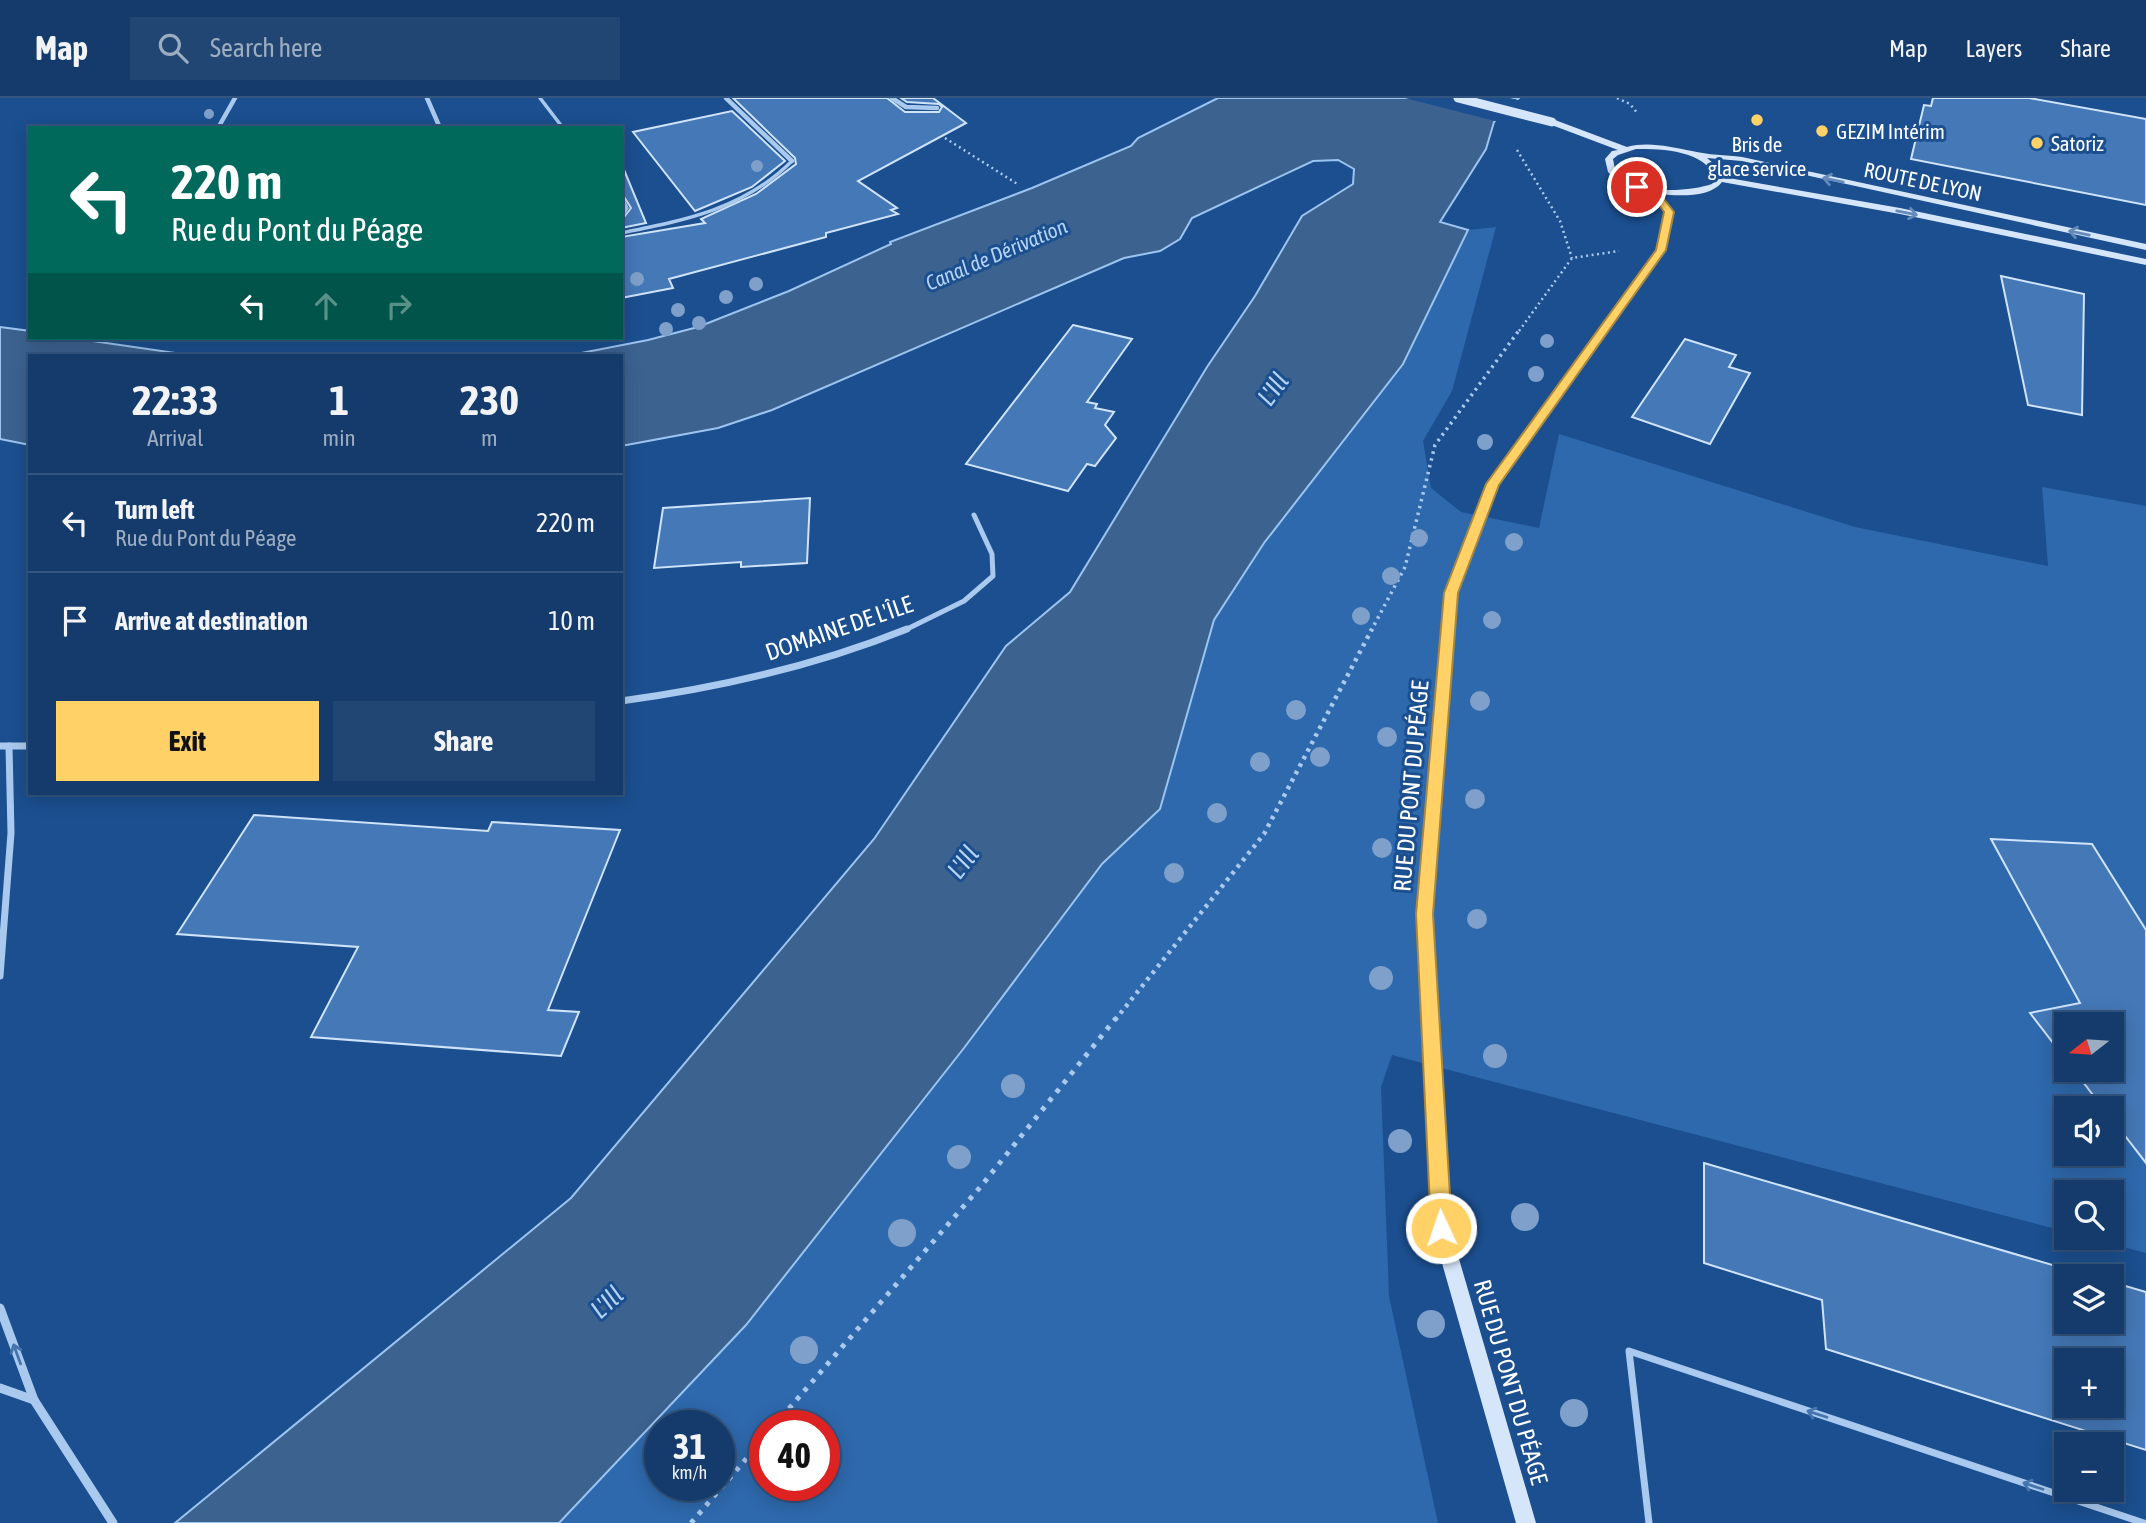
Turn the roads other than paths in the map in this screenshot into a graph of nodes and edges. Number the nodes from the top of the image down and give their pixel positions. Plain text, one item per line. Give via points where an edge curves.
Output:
1 (235, 98) edge
2 (427, 98) edge
3 (540, 98) edge
4 (726, 98) edge
5 (892, 98) edge
6 (1458, 98) edge
7 (937, 108) dead end
8 (219, 126) edge
9 (439, 126) edge
10 (561, 126) edge
11 (1625, 149) junction
12 (1692, 154) junction
13 (792, 161) joint
14 (1720, 179) junction
15 (1654, 192) junction
16 (623, 199) edge
17 (623, 214) edge
18 (623, 233) edge
19 (2146, 247) edge
20 (2146, 262) edge
21 (974, 516) dead end
22 (623, 701) edge
23 (4, 746) edge
24 (28, 746) edge
25 (0, 976) edge
26 (0, 1308) edge
27 (0, 1388) edge
28 (34, 1400) junction
29 (113, 1523) edge
30 (1526, 1523) edge
31 (1649, 1523) edge
32 (2144, 1523) edge

1 - 8 street
2 - 9 street
3 - 10 lane
4 - 13 street
5 - 7 street via 906,107
6 - 11 main road, bridge via 1552,122
11 - 12 main road, ROUTE DE LYON via 1664,147
11 - 15 main road via 1609,159 1614,174
12 - 14 main road via 1713,166
19 -> 12 main road, ROUTE DE LYON via 1742,159
13 - 18 lane via 776,177 726,209
14 - 15 main road via 1705,191
14 -> 20 main road, ROUTE DE LYON
15 - 30 main road, RUE DU PONT DU PÉAGE via 1669,212 1661,250 1493,484 1451,593 1424,914 1441,1228
16 - 17 lane via 628,208
21 - 22 street, DOMAINE DE L'ÎLE via 992,554 993,576 978,594 951,610 846,651 755,678
23 - 24 street
23 - 25 street via 13,794
28 -> 26 street
27 - 28 street
28 - 29 street
32 -> 31 lane via 1629,1351

